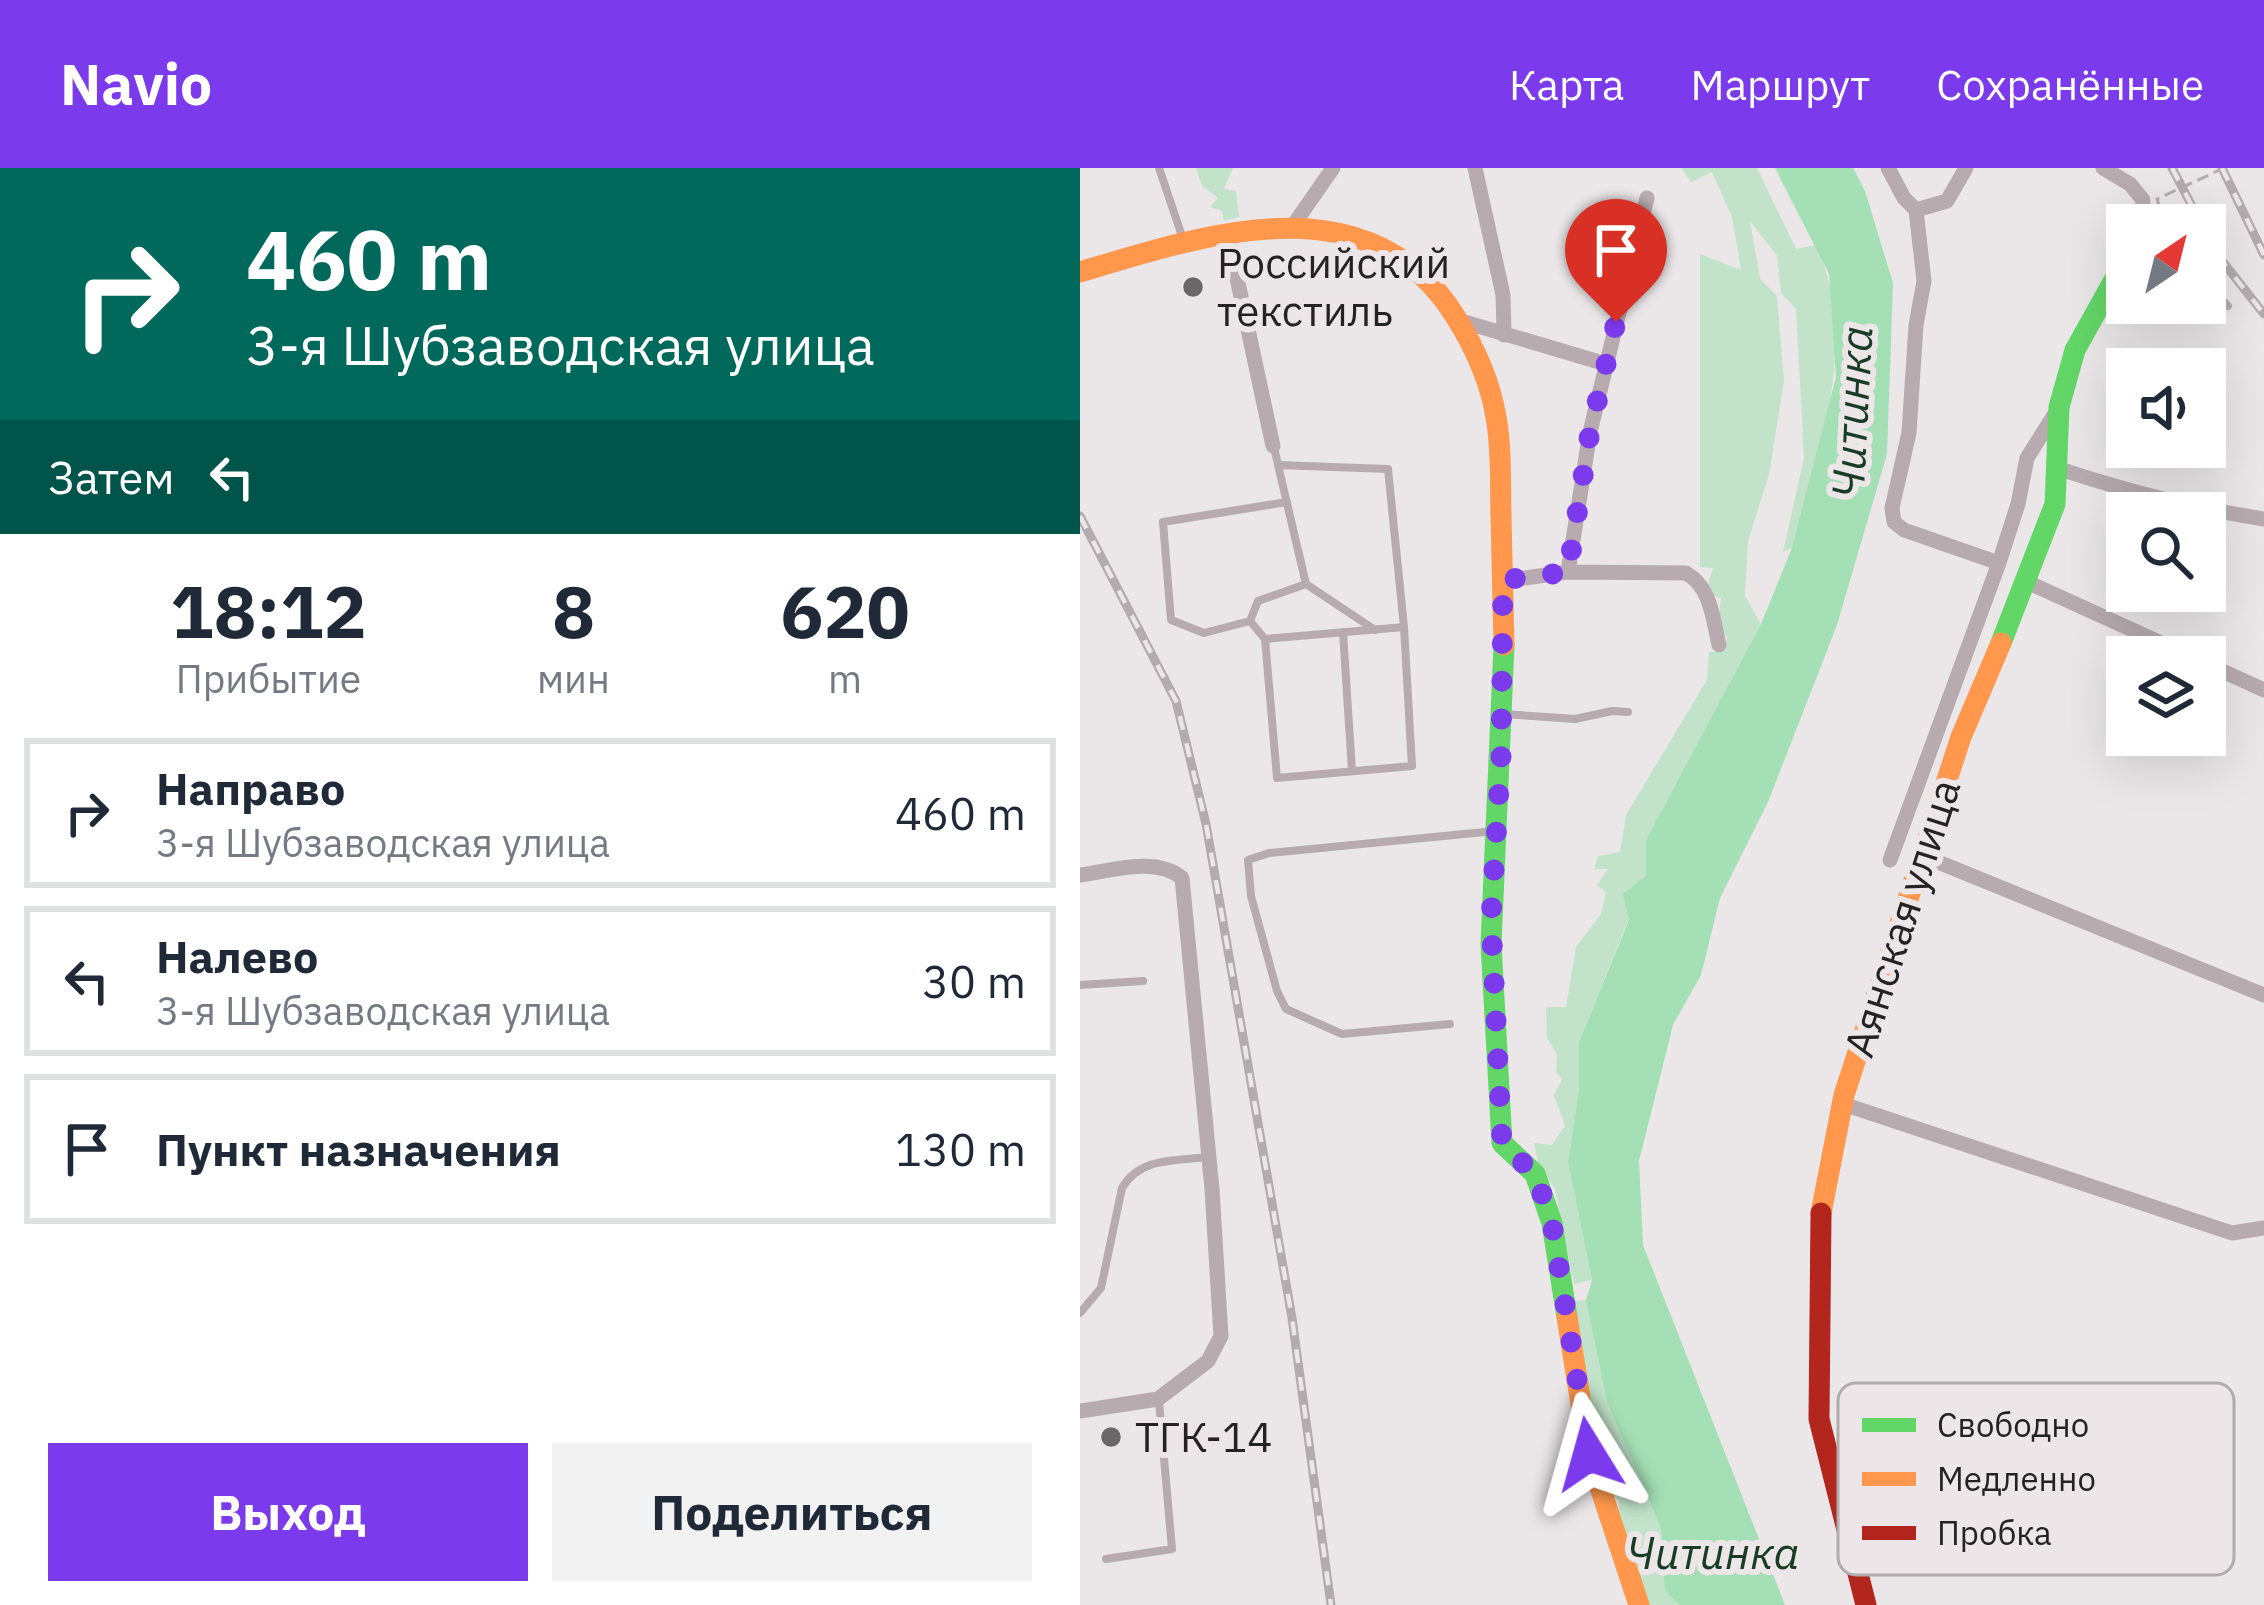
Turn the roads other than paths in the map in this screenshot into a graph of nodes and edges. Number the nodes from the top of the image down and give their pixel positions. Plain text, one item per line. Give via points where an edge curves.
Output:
1 (1159, 168) edge
2 (1333, 168) edge
3 (1475, 168) edge
4 (1888, 168) edge
5 (1966, 168) edge
6 (2103, 168) edge
7 (1646, 198) dead end
8 (2143, 204) edge
9 (1916, 210) junction
10 (1292, 227) junction
11 (1228, 236) junction
12 (1186, 246) junction
13 (1080, 272) edge
14 (2106, 295) edge
15 (2226, 304) edge
16 (2228, 306) dead end
17 (1461, 321) junction
18 (1504, 335) junction
19 (1606, 364) junction
20 (2059, 407) junction
21 (1273, 446) joint
22 (1278, 465) junction
23 (2056, 468) junction
24 (1287, 502) junction
25 (2264, 519) edge
26 (1999, 563) junction
27 (1568, 572) junction
28 (1503, 580) junction
29 (2027, 582) junction
30 (1306, 584) junction
31 (1250, 621) junction
32 (1404, 627) junction
33 (1375, 630) junction
34 (1343, 632) junction
35 (2146, 636) edge
36 (1265, 639) junction
37 (1719, 645) dead end
38 (2226, 673) edge
39 (2264, 690) edge
40 (1628, 712) dead end
41 (1503, 713) junction
42 (1352, 771) junction
43 (1497, 830) junction
44 (1921, 855) junction
45 (1890, 860) dead end
46 (1080, 875) edge
47 (1143, 981) dead end
48 (1080, 985) edge
49 (2264, 995) edge
50 (1450, 1024) dead end
51 (1843, 1104) junction
52 (1209, 1157) junction
53 (2264, 1228) edge
54 (1080, 1313) edge
55 (1158, 1399) junction
56 (1080, 1411) edge
57 (1838, 1493) edge
58 (1106, 1559) dead end
59 (1859, 1575) edge
60 (1639, 1605) edge
61 (1867, 1605) edge

1 - 12 lane
2 - 10 street
3 - 18 street via 1504,295
4 - 9 street
5 - 9 street via 1947,201
6 - 8 street via 2130,184
7 - 19 street
9 - 26 street via 1924,281 1894,522
10 - 11 street
10 - 17 street via 1345,230 1378,242 1407,260
11 - 12 street
11 - 21 street
12 - 13 street
14 - 20 street, Аянская улица via 2075,350
15 - 16 lane
17 - 18 street
17 - 28 street via 1495,408
18 - 19 street
19 - 27 street
20 - 23 street, Аянская улица
20 - 26 street via 2027,458
21 - 22 lane
22 - 24 lane
22 - 32 lane via 1388,469
23 - 25 street via 2211,513
23 - 29 street, Аянская улица via 2055,504
24 - 30 lane
24 - 31 lane via 1163,522 1171,620 1204,633
26 - 45 street
27 - 28 street
27 - 37 street via 1686,573 1709,601
28 - 41 street
29 - 35 street
29 - 44 street, Аянская улица
30 - 31 lane via 1258,601
30 - 33 lane
31 - 36 lane
32 - 33 lane
32 - 42 lane via 1412,766
33 - 34 lane
34 - 36 lane
34 - 42 lane
36 - 42 lane via 1277,778
38 - 39 street
40 - 41 lane via 1575,719
41 - 43 street
43 - 50 lane via 1248,860 1286,1009 1342,1034
43 - 60 street via 1491,918 1502,1144 1535,1174 1552,1223 1589,1454
44 - 49 street
44 - 51 street, Аянская улица
46 - 52 street via 1152,866 1182,878
47 - 48 lane
51 - 53 street via 2232,1233
51 - 57 street, Аянская улица via 1820,1218 1819,1419
52 - 54 lane via 1143,1165 1130,1174 1101,1288
52 - 55 street via 1221,1336 1208,1361
55 - 56 street
55 - 58 lane via 1174,1541 1166,1552
59 - 61 street, Аянская улица

